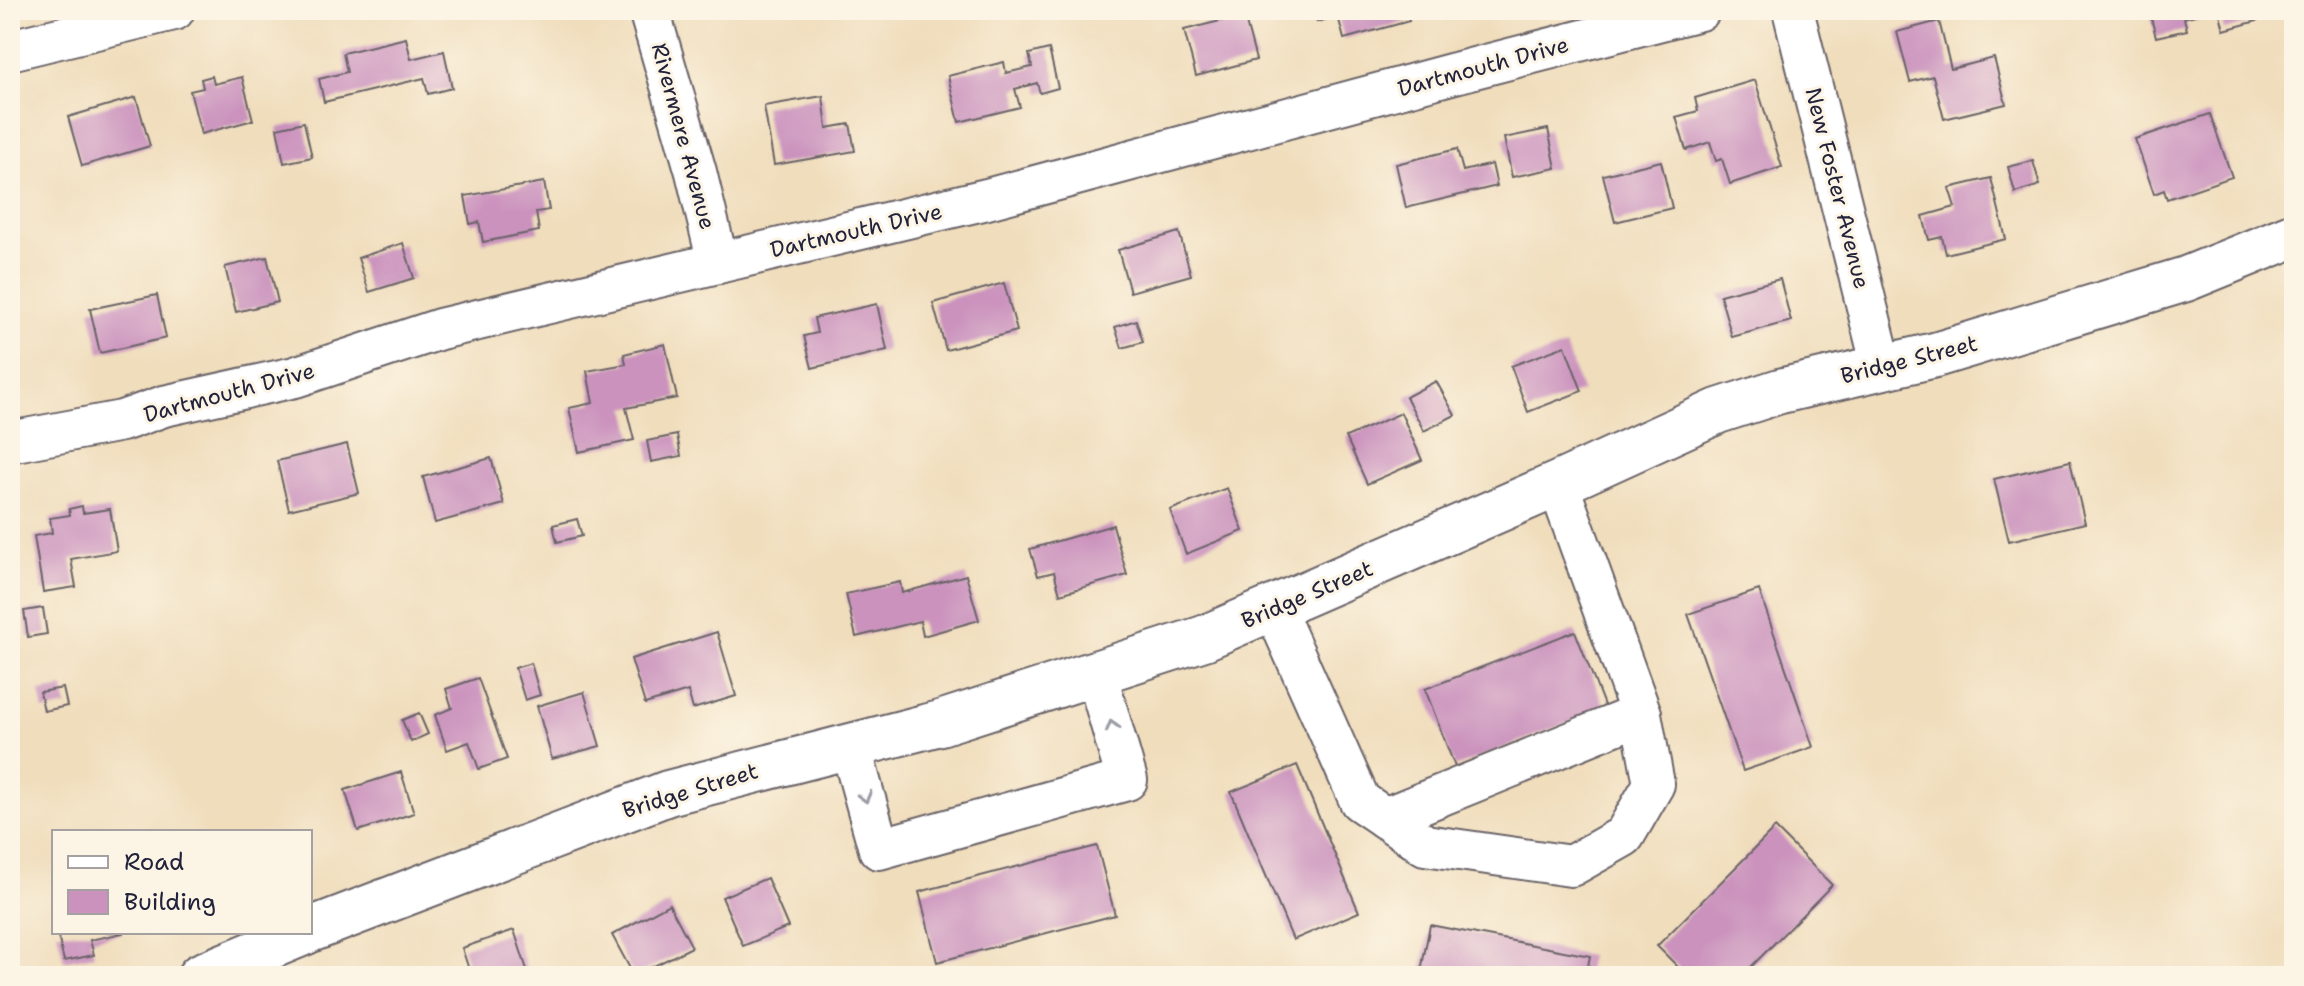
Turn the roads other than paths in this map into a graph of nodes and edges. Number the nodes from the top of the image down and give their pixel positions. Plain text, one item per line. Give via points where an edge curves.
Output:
1 (174, 10) edge
2 (649, 10) edge
3 (1700, 10) edge
4 (1793, 10) edge
5 (10, 50) edge
6 (2294, 235) edge
7 (718, 263) junction
8 (1882, 367) junction
9 (10, 442) edge
10 (1558, 484) junction
11 (1274, 608) junction
12 (1096, 672) junction
13 (1641, 714) junction
14 (850, 745) junction
15 (1385, 818) junction
16 (312, 929) edge
17 (301, 934) edge
18 (200, 976) edge

1 - 5 street
2 - 7 street, Rivermere Avenue
3 - 7 street, Dartmouth Drive via 987,199
4 - 8 street, New Foster Avenue
6 - 8 main road, Bridge Street via 2186,279
7 - 9 street, Dartmouth Drive via 440,329 295,377 164,406 122,421
8 - 10 main road, Bridge Street via 1718,411
10 - 11 main road, Bridge Street
10 - 13 street
11 - 12 main road, Bridge Street via 1204,638
11 - 15 street via 1360,801
12 - 14 main road, Bridge Street via 940,723
14 -> 12 street via 879,849 1127,780
13 - 15 street
13 - 15 street via 1654,784 1624,836 1571,866 1425,845
14 - 16 main road, Bridge Street via 668,793
17 - 18 main road, Bridge Street

